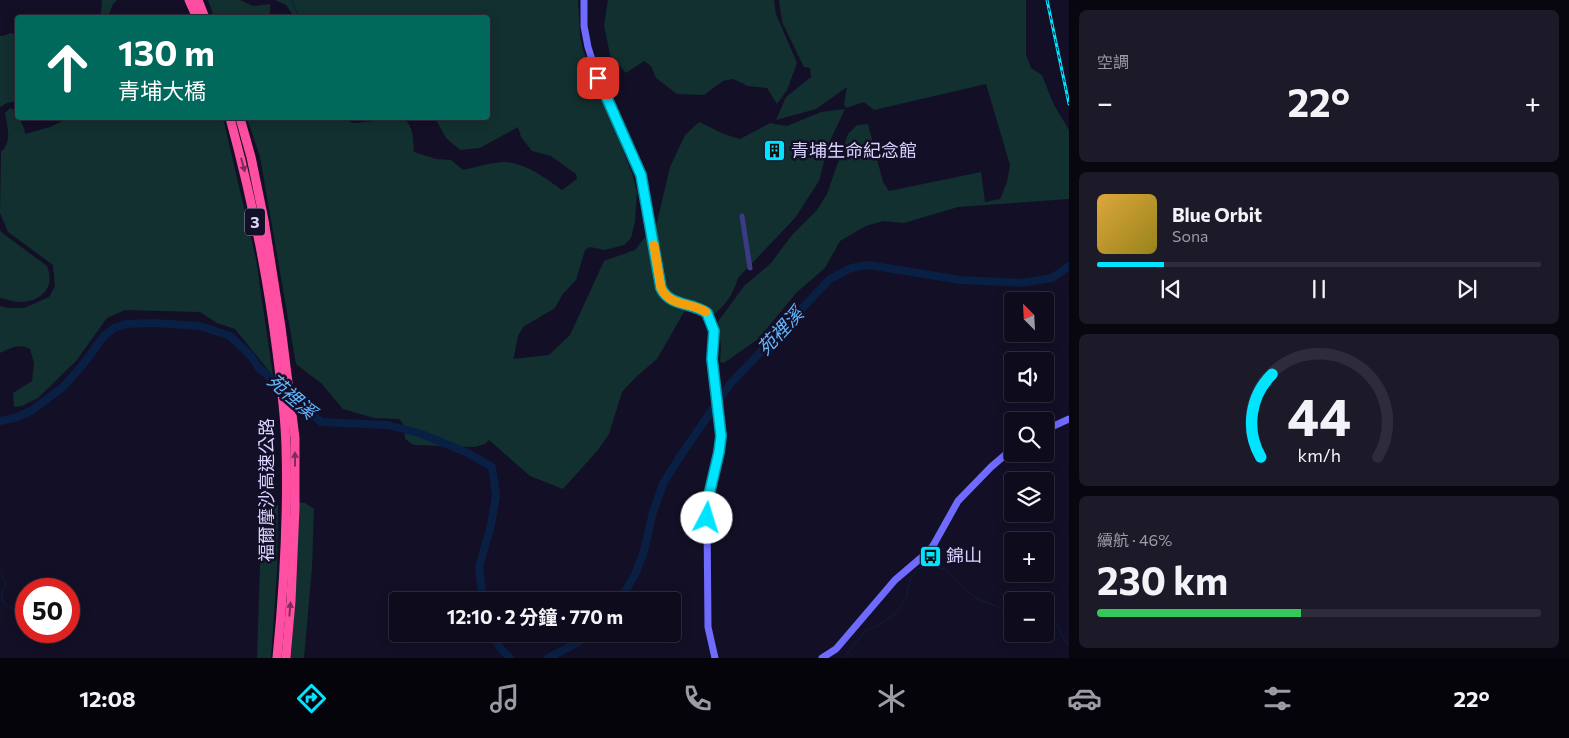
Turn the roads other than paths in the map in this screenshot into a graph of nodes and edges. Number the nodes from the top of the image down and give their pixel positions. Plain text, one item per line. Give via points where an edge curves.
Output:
1 (189, 0) edge
2 (198, 0) edge
3 (584, 0) edge
4 (196, 15) edge
5 (204, 15) edge
6 (231, 120) edge
7 (241, 120) edge
8 (742, 216) dead end
9 (750, 268) dead end
10 (278, 327) junction
11 (1069, 419) edge
12 (1054, 426) edge
13 (1004, 456) edge
14 (291, 508) junction
15 (277, 658) edge
16 (286, 658) edge
17 (715, 658) edge
18 (822, 658) edge

1 - 4 highway
2 - 5 highway
3 - 17 main road via 584,26 598,78 641,175 661,288 675,302 707,313 714,331 712,359 721,436 707,518 708,627
6 -> 10 highway, 福爾摩沙高速公路 / 3
7 - 10 highway, 福爾摩沙高速公路 / 3 via 264,220
8 - 9 street
10 - 14 highway, 福爾摩沙高速公路 / 3
11 - 12 main road
13 - 18 main road via 958,501 929,551 896,580 836,649
14 - 15 highway, 福爾摩沙高速公路 / 3
16 -> 14 highway, 福爾摩沙高速公路 / 3 via 291,601

